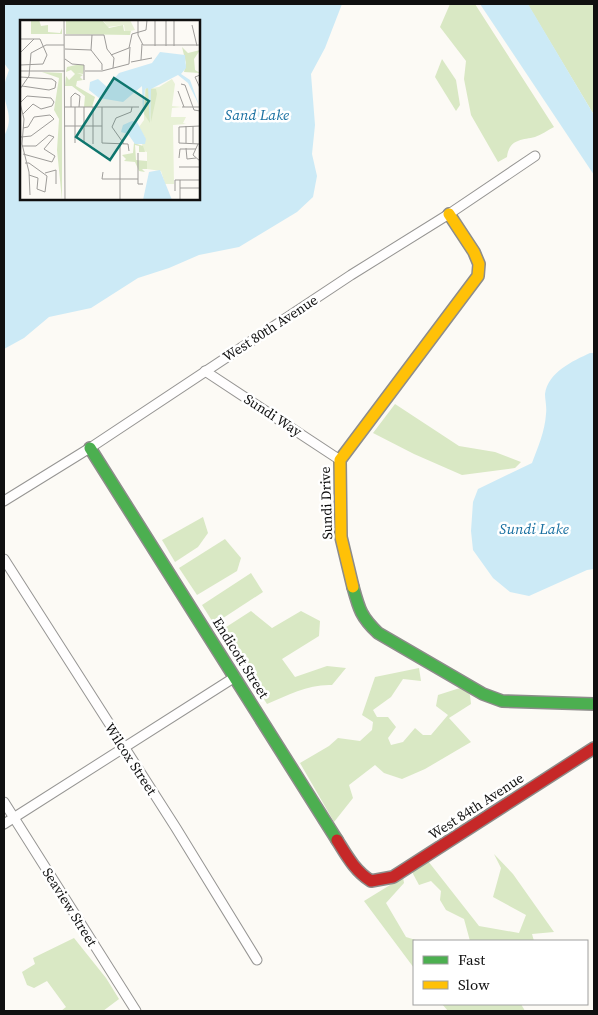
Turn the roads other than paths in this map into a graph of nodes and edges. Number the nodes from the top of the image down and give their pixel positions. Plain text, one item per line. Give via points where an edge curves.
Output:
1 (535, 156) dead end
2 (449, 214) junction
3 (205, 371) junction
4 (90, 448) junction
5 (340, 460) junction
6 (4, 501) edge
7 (4, 559) edge
8 (235, 677) junction
9 (594, 704) edge
10 (124, 748) junction
11 (594, 748) edge
12 (4, 802) edge
13 (14, 818) junction
14 (4, 824) edge
15 (371, 881) joint
16 (257, 960) dead end
17 (136, 1011) edge

1 - 2 street, West 80th Avenue
2 - 3 street, West 80th Avenue
2 - 5 street, Sundi Drive via 474,252 479,264 478,276
3 - 4 street, West 80th Avenue
3 - 5 street, Sundi Way
4 - 6 street, West 80th Avenue
4 - 8 street, Endicott Street
5 - 9 street, Sundi Drive via 341,537 358,605 366,622 378,633 483,694 502,701
7 - 10 street, Wilcox Street
8 - 10 street
8 - 15 street, Endicott Street via 351,863
10 - 13 street
10 - 16 street, Wilcox Street
11 - 15 street, West 84th Avenue via 393,877
12 - 13 street, Seaview Street
13 - 14 street
13 - 17 street, Seaview Street

